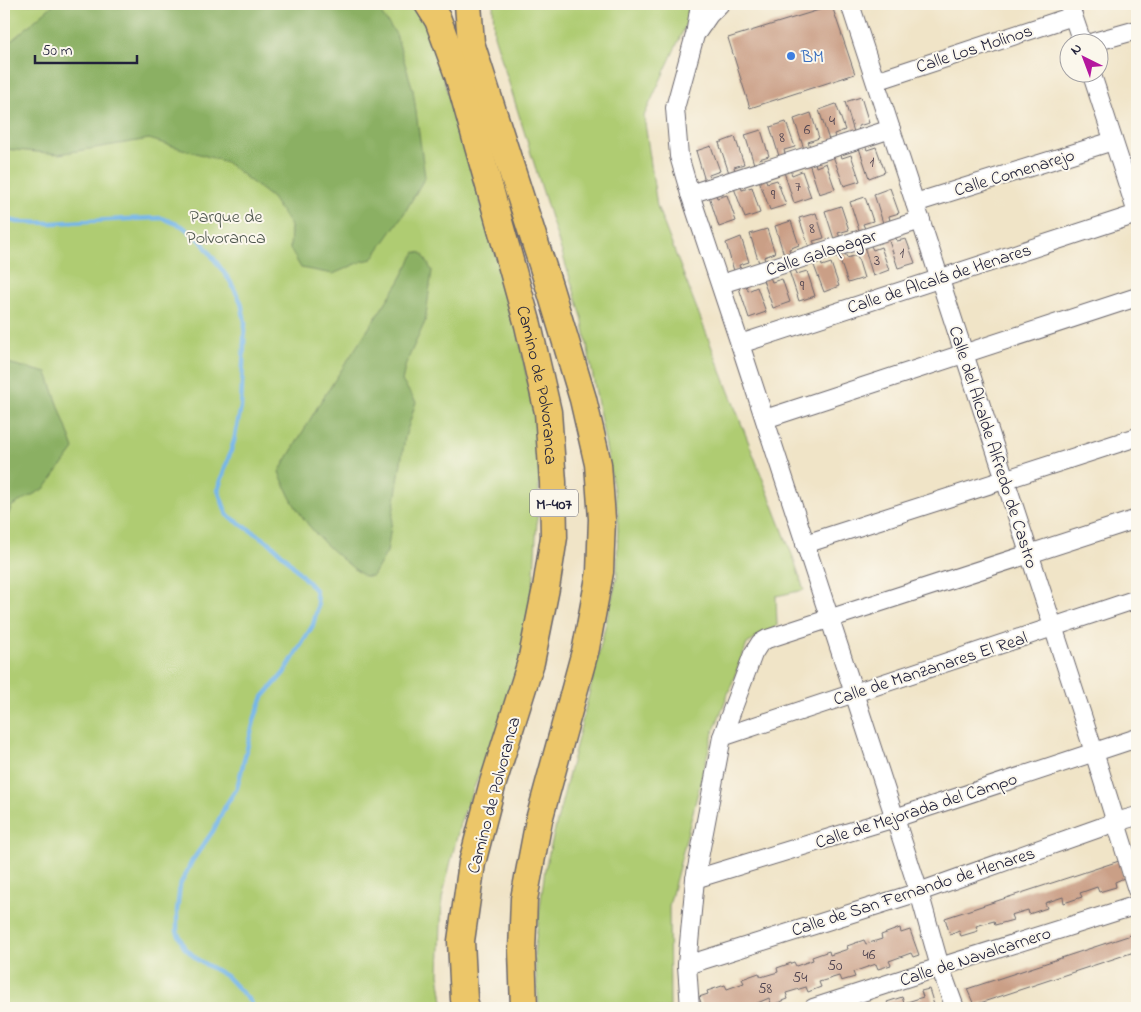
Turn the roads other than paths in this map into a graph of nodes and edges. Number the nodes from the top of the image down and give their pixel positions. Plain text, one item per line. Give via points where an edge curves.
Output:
1 (428, 4) edge
2 (468, 4) edge
3 (700, 4) edge
4 (720, 4) edge
5 (850, 4) edge
6 (1071, 10) edge
7 (1137, 30) edge
8 (1079, 32) edge
9 (695, 35) junction
10 (1108, 38) edge
11 (876, 81) junction
12 (1095, 82) edge
13 (891, 129) junction
14 (1113, 141) junction
15 (690, 194) junction
16 (915, 203) junction
17 (1137, 213) edge
18 (921, 220) junction
19 (939, 278) junction
20 (721, 284) junction
21 (1137, 297) edge
22 (740, 344) junction
23 (964, 354) junction
24 (764, 419) junction
25 (1137, 437) edge
26 (1005, 480) junction
27 (1137, 518) edge
28 (805, 544) junction
29 (1028, 553) junction
30 (1137, 599) edge
31 (830, 618) junction
32 (1052, 628) junction
33 (854, 693) junction
34 (722, 737) junction
35 (1137, 738) edge
36 (1094, 752) junction
37 (1137, 816) edge
38 (895, 818) junction
39 (1116, 822) junction
40 (695, 880) junction
41 (1137, 890) edge
42 (919, 892) junction
43 (1137, 905) edge
44 (687, 965) junction
45 (940, 967) junction
46 (465, 1005) edge
47 (524, 1008) edge
48 (690, 1008) edge
49 (813, 1008) edge
50 (954, 1008) edge

1 - 46 highway, Camino de Polvoranca / M-407 via 438,20 458,75 528,325 548,412 553,482 554,537 531,662 472,863 462,941
2 - 47 highway, Camino de Polvoranca / M-407 via 472,43 584,399 598,464 602,519 600,572 586,648 539,820 524,899
3 - 9 street
4 - 9 street
5 - 11 street, Calle del Alcalde Alfredo de Castro
6 - 8 street
6 - 11 street, Calle Los Molinos
7 - 10 street
9 - 15 street via 675,108 679,156
11 - 13 street, Calle del Alcalde Alfredo de Castro
12 - 14 street
13 - 15 street
13 - 16 street, Calle del Alcalde Alfredo de Castro
14 - 16 street, Calle Comenarejo
14 - 17 street
15 - 20 street
16 - 18 street, Calle del Alcalde Alfredo de Castro
17 - 19 street, Calle de Alcalá de Henares
18 - 19 street, Calle del Alcalde Alfredo de Castro
18 - 20 street, Calle Galapagar
19 - 22 street, Calle de Alcalá de Henares
19 - 23 street, Calle del Alcalde Alfredo de Castro
20 - 22 street
21 - 23 street
22 - 24 street
23 - 24 street
23 - 26 street, Calle del Alcalde Alfredo de Castro
24 - 28 street
25 - 26 street
26 - 28 street
26 - 29 street, Calle del Alcalde Alfredo de Castro
27 - 29 street
28 - 31 street
29 - 31 street
29 - 32 street, Calle del Alcalde Alfredo de Castro
30 - 32 street, Calle de Manzanares El Real
31 - 33 street
31 - 34 street via 763,641 757,646
32 - 33 street, Calle de Manzanares El Real
32 - 36 street, Calle del Alcalde Alfredo de Castro
33 - 34 street, Calle de Manzanares El Real
33 - 38 street
34 - 40 street
35 - 36 street, Calle de Mejorada del Campo
36 - 38 street, Calle de Mejorada del Campo
36 - 39 street, Calle del Alcalde Alfredo de Castro
37 - 39 street, Calle de San Fernando de Henares
38 - 40 street, Calle de Mejorada del Campo
38 - 42 street
39 - 41 street, Calle del Alcalde Alfredo de Castro
39 - 42 street, Calle de San Fernando de Henares
40 - 44 street
42 - 44 street, Calle de San Fernando de Henares
42 - 45 street
43 - 45 street, Calle de Navalcarnero
44 - 48 street
45 - 49 street, Calle de Navalcarnero
45 - 50 street

